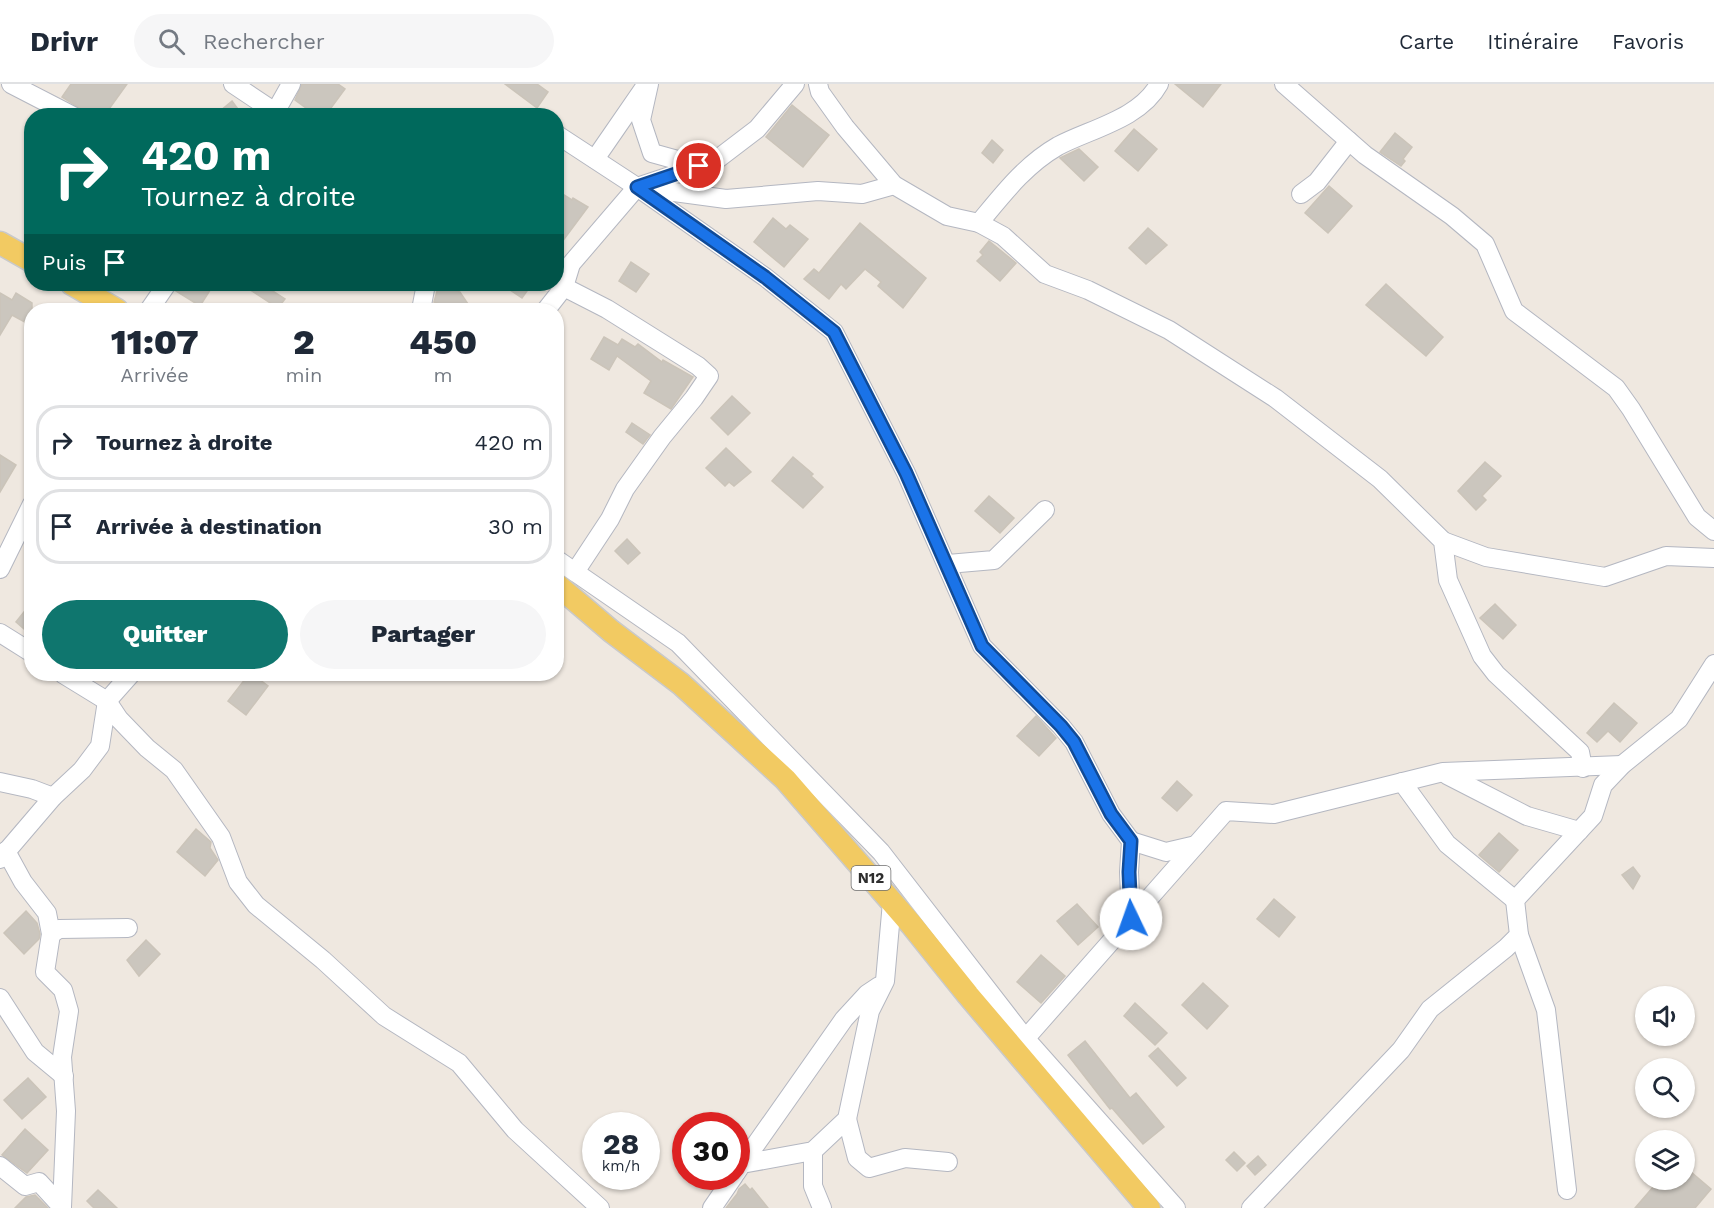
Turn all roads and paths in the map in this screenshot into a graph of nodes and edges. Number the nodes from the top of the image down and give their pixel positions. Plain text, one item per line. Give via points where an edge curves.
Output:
1 (11, 84) edge
2 (233, 84) edge
3 (291, 84) edge
4 (648, 84) edge
5 (1159, 84) edge
6 (1284, 84) edge
7 (793, 86) edge
8 (819, 88) edge
9 (58, 108) edge
10 (266, 108) edge
11 (277, 108) edge
12 (564, 139) edge
13 (1349, 141) junction
14 (595, 159) junction
15 (699, 166) junction
16 (894, 185) junction
17 (637, 187) junction
18 (1301, 194) dead end
19 (979, 223) junction
20 (0, 243) edge
21 (24, 256) edge
22 (564, 287) joint
23 (84, 291) edge
24 (561, 291) edge
25 (105, 303) edge
26 (551, 303) edge
27 (1045, 510) dead end
28 (24, 520) edge
29 (1714, 531) edge
30 (1443, 541) junction
31 (1714, 558) edge
32 (948, 564) junction
33 (0, 569) edge
34 (566, 578) edge
35 (0, 633) edge
36 (24, 648) edge
37 (1714, 664) edge
38 (74, 681) edge
39 (125, 681) edge
40 (106, 701) junction
41 (1622, 765) junction
42 (1583, 768) junction
43 (1443, 772) junction
44 (0, 782) edge
45 (1402, 782) junction
46 (53, 797) junction
47 (1580, 831) junction
48 (1131, 841) junction
49 (1196, 845) junction
50 (3, 855) edge
51 (1515, 900) junction
52 (892, 902) junction
53 (1131, 919) junction
54 (128, 928) dead end
55 (51, 934) junction
56 (1519, 935) junction
57 (885, 981) junction
58 (0, 998) edge
59 (1021, 1044) junction
60 (64, 1076) junction
61 (846, 1119) junction
62 (813, 1152) junction
63 (750, 1154) edge
64 (948, 1162) dead end
65 (0, 1166) edge
66 (750, 1168) edge
67 (725, 1190) edge
68 (1567, 1190) dead end
69 (600, 1208) edge
70 (712, 1208) edge
71 (822, 1208) edge
72 (1149, 1208) edge
73 (1176, 1208) edge
74 (1251, 1208) edge

1 - 9 street
2 - 10 street
3 - 11 street
4 - 14 street
4 - 15 street via 640,120 652,153
5 - 19 street via 1133,111 1058,147 1018,176
6 - 13 street
7 - 8 street
7 - 15 street via 757,129 715,160
8 - 16 street via 845,127
12 - 14 street
13 - 18 street via 1317,182
13 - 29 street via 1485,244 1514,311 1616,388 1697,517
14 - 17 street
15 - 17 street
16 - 17 street via 862,194 818,190 726,199
16 - 19 street via 947,216
17 - 22 street via 572,264
17 - 32 street via 765,277 834,332
19 - 30 street via 1003,236 1045,274 1088,290 1169,330 1275,398 1380,479
20 - 21 main road
22 - 34 street via 607,309 709,376 625,489 610,519
23 - 25 main road
24 - 26 street
27 - 32 street via 993,560
28 - 33 street
30 - 31 street via 1486,558 1605,577 1666,556
30 - 42 street via 1448,580 1482,656 1496,674 1580,752
32 - 48 street via 982,646 1074,742 1111,814
34 - 52 main road, N12 via 611,631 681,684 785,779
34 - 59 street via 678,643 881,852
35 - 36 street
37 - 41 street via 1679,719
38 - 40 street
39 - 40 street
40 - 46 street via 100,746 82,770
40 - 69 street via 147,748 174,770 221,837 238,882 256,904 384,1016 459,1063 514,1130
41 - 42 street
41 - 47 street via 1603,785 1593,816
42 - 43 street
43 - 45 street
43 - 47 street via 1527,816
44 - 46 street
45 - 49 street via 1274,814 1226,811
45 - 51 street via 1447,844
46 - 50 street
47 - 51 street
48 - 49 street via 1166,852
48 - 53 street
49 - 53 street
50 - 55 street via 46,913
51 - 56 street
52 - 57 street
52 - 59 main road, N12 via 968,995
53 - 59 street
54 - 55 street via 59,929
55 - 60 street via 45,972 63,990 69,1011 62,1057
56 - 68 street via 1546,1010
56 - 74 street via 1430,1009 1401,1050
57 - 61 street via 870,1011
57 - 63 street via 844,1019
58 - 60 street via 35,1052
59 - 72 main road, N12
59 - 73 street
60 - 65 street via 62,1207 39,1182 25,1186
61 - 62 street
61 - 64 street via 857,1158 869,1167 905,1158
62 - 66 street
62 - 71 street via 813,1186
67 - 70 street

